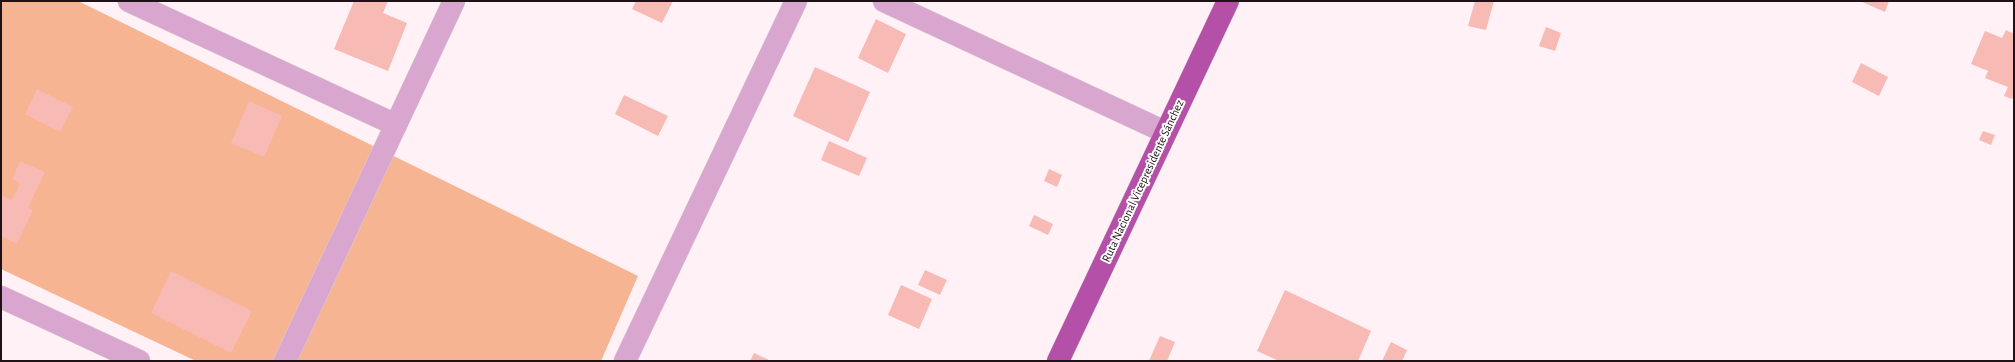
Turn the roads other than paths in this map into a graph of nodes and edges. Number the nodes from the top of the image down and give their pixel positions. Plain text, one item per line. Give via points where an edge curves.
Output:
1 (129, 1) edge
2 (454, 1) edge
3 (796, 1) edge
4 (884, 1) edge
5 (1228, 1) edge
6 (396, 125) junction
7 (1165, 132) junction
8 (1, 297) edge
9 (139, 361) edge
10 (285, 361) edge
11 (625, 361) edge
12 (1058, 361) edge

1 - 6 street
2 - 6 street
3 - 11 street
4 - 7 street
5 - 7 highway, Ruta Nacional Vicepresidente Sánchez
6 - 10 street
7 - 12 highway, Ruta Nacional Vicepresidente Sánchez
8 - 9 street

